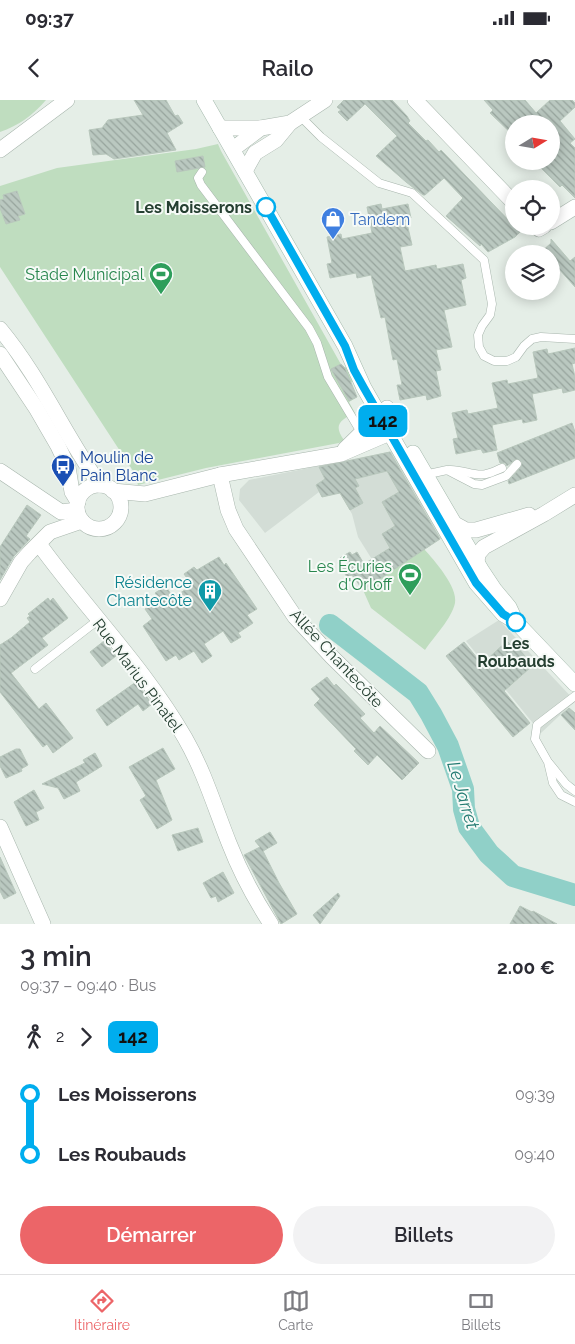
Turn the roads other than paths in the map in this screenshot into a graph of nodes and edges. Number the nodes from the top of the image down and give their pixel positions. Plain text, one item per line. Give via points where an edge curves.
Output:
1 (67, 100) edge
2 (204, 100) edge
3 (325, 100) edge
4 (415, 100) edge
5 (295, 120) junction
6 (220, 128) junction
7 (261, 128) junction
8 (0, 150) edge
9 (234, 152) junction
10 (255, 153) junction
11 (245, 171) junction
12 (202, 172) dead end
13 (505, 194) edge
14 (575, 208) edge
15 (560, 216) edge
16 (0, 329) edge
17 (575, 339) edge
18 (0, 354) edge
19 (383, 412) junction
20 (394, 431) junction
21 (364, 438) junction
22 (517, 464) dead end
23 (502, 468) dead end
24 (447, 470) junction
25 (0, 471) edge
26 (220, 475) junction
27 (421, 477) junction
28 (106, 488) junction
29 (146, 494) junction
30 (569, 498) edge
31 (79, 511) junction
32 (120, 513) junction
33 (525, 516) junction
34 (455, 524) junction
35 (39, 544) junction
36 (462, 548) junction
37 (472, 565) junction
38 (0, 599) edge
39 (98, 620) junction
40 (35, 669) dead end
41 (575, 684) edge
42 (575, 696) edge
43 (428, 751) dead end
44 (548, 762) junction
45 (575, 791) edge
46 (575, 802) edge
47 (0, 827) edge
48 (43, 924) edge
49 (272, 924) edge

1 - 8 street
2 - 6 street
3 - 5 street
4 - 13 street
5 - 7 street
5 - 10 street via 276,140
5 - 17 lane via 322,137 379,183 412,193 484,260 492,304 490,315 478,335 484,356 494,361 507,361 532,339
6 - 7 street
6 - 9 street
7 - 9 street
9 - 10 street
9 - 11 street
10 - 11 street
11 - 19 street via 345,346 354,370
12 - 21 lane via 198,178 201,185 309,328 328,377
14 - 15 street
16 - 28 street via 50,401 87,467
18 - 31 street via 58,446 68,467
19 - 20 street
19 - 21 street
20 - 21 street
20 - 27 street
21 - 26 street via 341,454
22 - 24 lane via 506,476 482,485
23 - 24 lane via 485,475
24 - 27 lane
25 - 31 street via 61,512
26 - 29 street
26 - 43 street, Allée Chantecôte via 236,529 295,617
27 - 34 street
27 - 36 street
28 - 29 street
28 - 31 street via 92,486 86,490 81,495
28 - 32 street via 120,501
29 - 32 street
30 - 33 street
30 - 37 street via 484,547
31 - 32 street via 93,529 100,530 113,525
31 - 35 street
33 - 34 street via 476,530 466,530
33 - 36 street
34 - 36 street
35 - 38 street via 21,562
35 - 39 street, Rue Marius Pinatel
36 - 37 street
37 - 41 street via 509,607 516,622
39 - 40 lane
39 - 49 street, Rue Marius Pinatel via 145,678 186,739 230,845
42 - 44 lane via 537,725 535,739
44 - 45 lane
44 - 46 lane via 552,783 561,796
47 - 48 street

